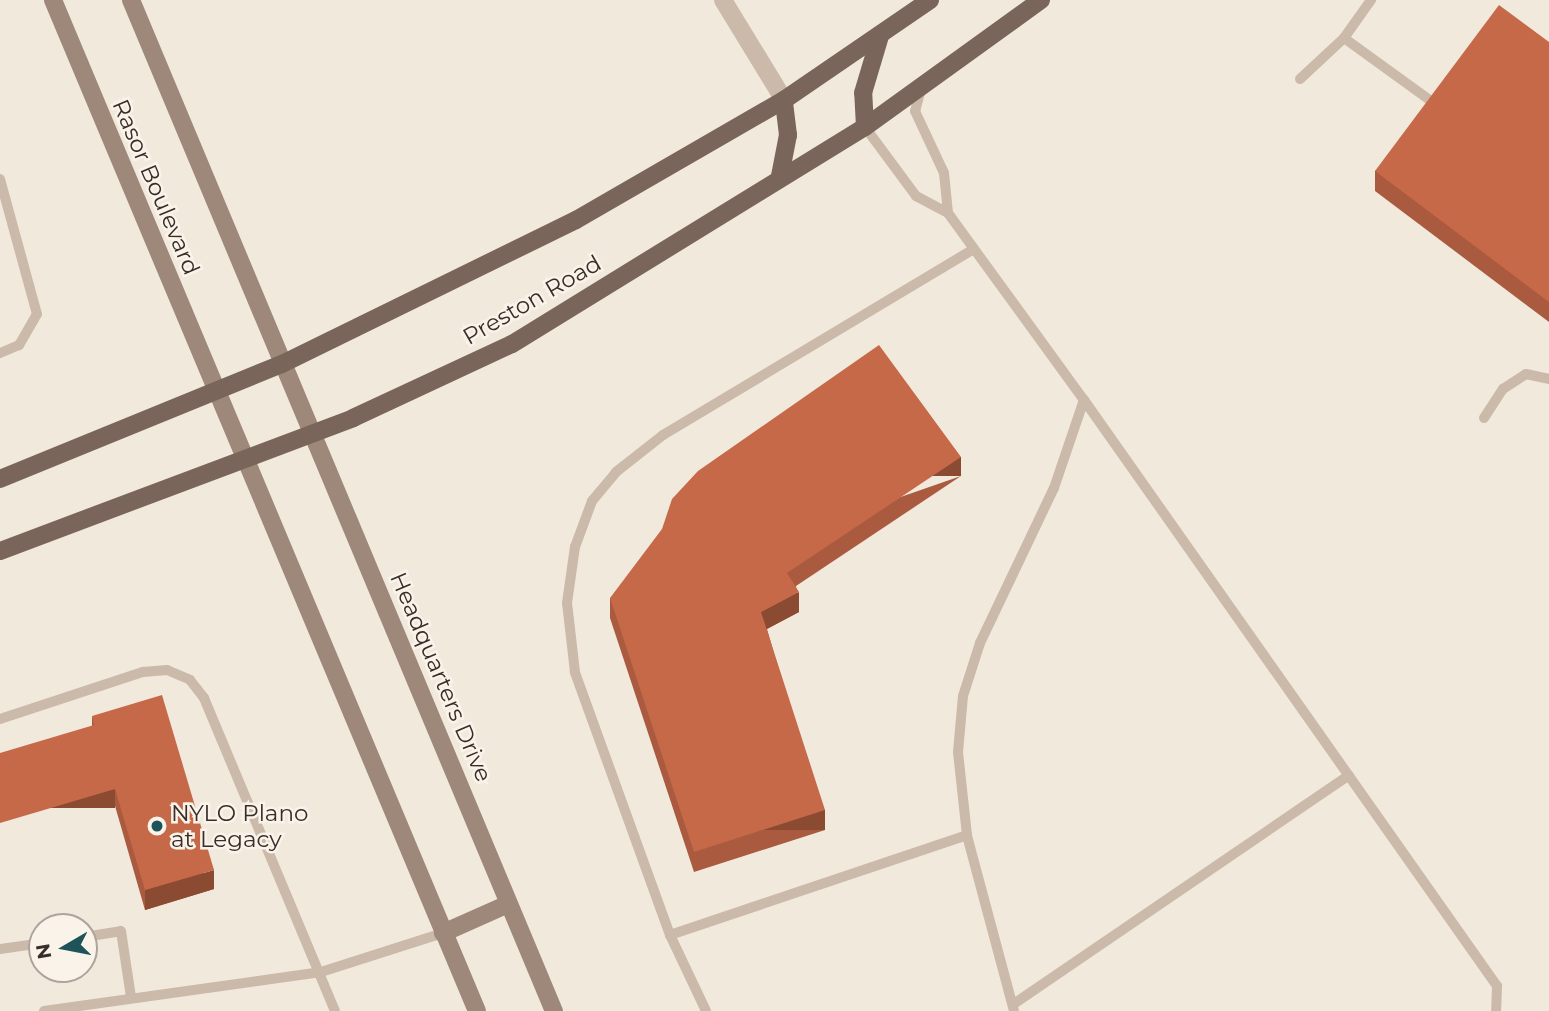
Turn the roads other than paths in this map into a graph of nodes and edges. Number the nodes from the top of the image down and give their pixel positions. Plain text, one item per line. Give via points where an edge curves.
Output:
1 (52, 0) edge
2 (131, 0) edge
3 (723, 0) edge
4 (930, 0) edge
5 (1041, 0) edge
6 (1371, 0) edge
7 (880, 36) junction
8 (1344, 38) junction
9 (1300, 79) dead end
10 (921, 89) junction
11 (784, 100) junction
12 (1438, 106) edge
13 (865, 127) junction
14 (780, 176) junction
15 (0, 179) edge
16 (948, 213) junction
17 (974, 249) junction
18 (0, 353) edge
19 (282, 363) junction
20 (1549, 379) edge
21 (216, 392) junction
22 (1084, 400) junction
23 (1484, 418) dead end
24 (311, 434) junction
25 (244, 460) junction
26 (0, 479) edge
27 (0, 551) edge
28 (0, 719) edge
29 (1349, 775) junction
30 (967, 835) junction
31 (508, 904) junction
32 (443, 933) junction
33 (670, 934) junction
34 (98, 935) edge
35 (28, 945) edge
36 (0, 949) edge
37 (321, 972) junction
38 (131, 998) junction
39 (1014, 1007) edge
40 (44, 1011) edge
41 (335, 1011) edge
42 (477, 1011) edge
43 (554, 1011) edge
44 (706, 1011) edge
45 (1496, 1011) edge

1 - 21 main road, Rasor Boulevard
2 - 19 main road
3 - 11 street
4 - 7 main road, Preston Road
5 - 10 main road, Preston Road
6 - 8 lane
7 - 11 main road, Preston Road
7 - 13 main road via 863,93
8 - 9 lane
8 - 12 lane
10 - 13 main road, Preston Road
10 - 16 lane via 915,111 944,173
11 - 14 main road via 788,135
11 - 19 main road, Preston Road via 576,220
13 - 14 main road, Preston Road
13 - 16 lane via 916,196
14 - 24 main road, Preston Road via 512,344
15 - 18 lane via 37,314 19,345
16 - 17 lane
17 - 22 lane
17 - 33 lane via 663,435 616,472 592,501 575,547 567,604 575,672
19 - 21 main road, Preston Road
19 - 24 main road, Headquarters Drive
20 - 23 lane via 1526,374 1503,389
21 - 25 main road
21 - 26 main road, Preston Road
22 - 29 lane
22 - 30 lane via 1054,488 980,643 963,696 958,752
24 - 25 main road, Preston Road
24 - 31 main road, Headquarters Drive
25 - 27 main road, Preston Road
25 - 32 main road
28 - 37 lane via 143,672 167,670 190,680 204,698
29 - 39 lane
29 - 45 lane via 1497,986
30 - 33 lane
30 - 39 lane
31 - 32 main road
31 - 43 main road, Headquarters Drive
32 - 37 lane
32 - 42 main road
33 - 44 lane
34 - 38 lane via 121,931
35 - 36 lane
37 - 38 lane
37 - 41 lane
38 - 40 lane

